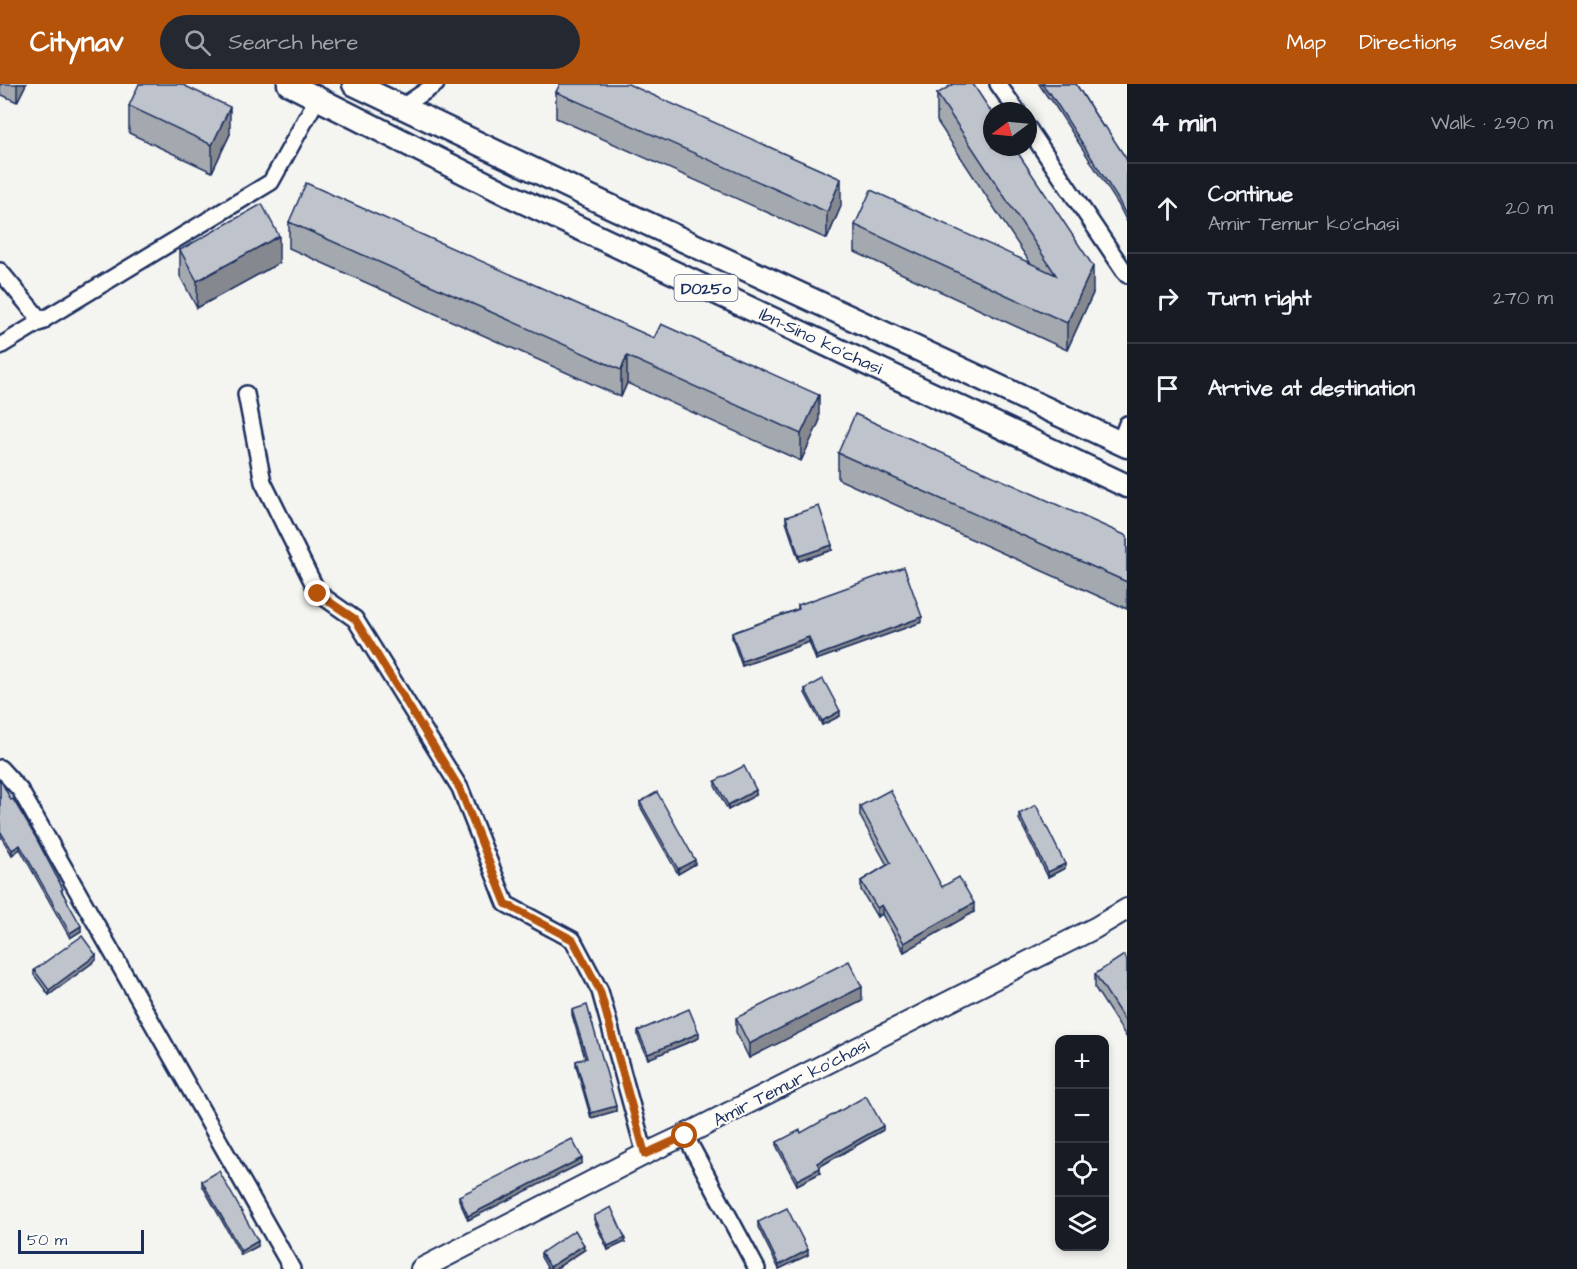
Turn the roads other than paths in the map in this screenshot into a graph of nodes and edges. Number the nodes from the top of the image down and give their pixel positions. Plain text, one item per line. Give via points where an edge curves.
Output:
1 (289, 84) edge
2 (354, 84) edge
3 (436, 84) edge
4 (998, 84) edge
5 (316, 99) junction
6 (1011, 102) edge
7 (402, 107) junction
8 (1037, 141) edge
9 (0, 272) edge
10 (1127, 275) edge
11 (42, 322) junction
12 (0, 346) edge
13 (246, 394) dead end
14 (1125, 437) edge
15 (1127, 486) edge
16 (0, 768) edge
17 (1127, 909) edge
18 (685, 1136) junction
19 (645, 1154) junction
20 (292, 1269) edge
21 (421, 1269) edge
22 (757, 1269) edge

1 - 5 main road, Ibn-Sino ko'chasi / D025o
2 - 7 main road, Ibn-Sino ko'chasi / D025o
3 - 7 street
4 - 6 street
5 - 11 street via 271,182
5 - 15 main road, Ibn-Sino ko'chasi / D025o via 518,199
7 - 14 main road, Ibn-Sino ko'chasi / D025o via 600,202
8 - 10 street
9 - 11 street
11 - 12 street
13 - 19 street via 263,482 318,594 355,619 460,789 506,904 573,940 584,960 600,991
16 - 20 street via 20,790
17 - 18 main road, Amir Temur ko'chasi
18 - 19 main road, Amir Temur ko'chasi
18 - 22 street
19 - 21 main road, Amir Temur ko'chasi

